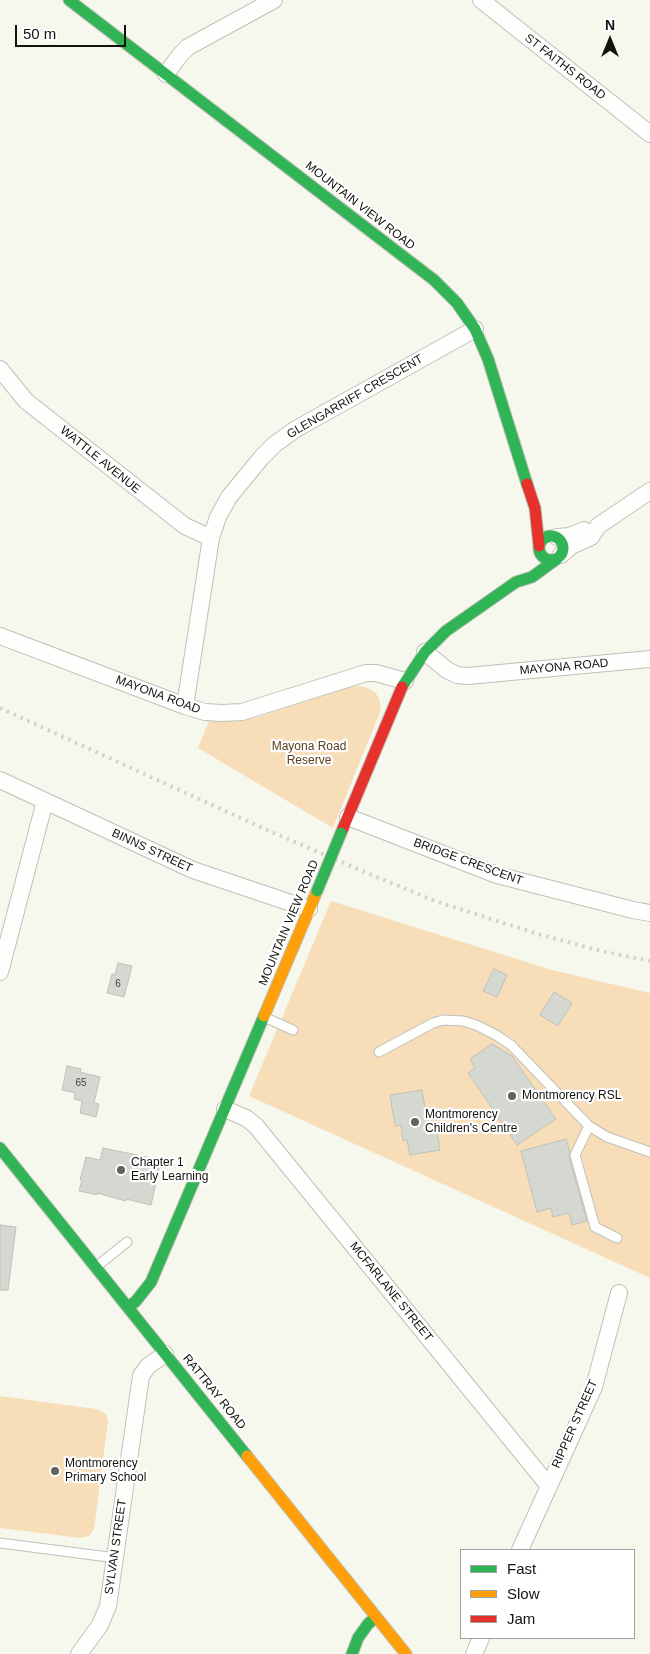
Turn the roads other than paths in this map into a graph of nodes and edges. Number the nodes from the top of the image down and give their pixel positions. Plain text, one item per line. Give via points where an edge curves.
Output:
1 (69, 0) edge
2 (274, 0) edge
3 (481, 0) edge
4 (166, 74) junction
5 (650, 134) edge
6 (475, 329) junction
7 (0, 369) edge
8 (650, 491) edge
9 (535, 508) junction
10 (598, 526) junction
11 (557, 537) junction
12 (211, 538) junction
13 (539, 547) junction
14 (560, 556) junction
15 (516, 582) junction
16 (0, 636) edge
17 (424, 652) junction
18 (650, 659) edge
19 (406, 681) junction
20 (185, 706) junction
21 (0, 780) edge
22 (45, 801) junction
23 (348, 817) junction
24 (309, 909) junction
25 (650, 913) edge
26 (0, 972) edge
27 (264, 1017) junction
28 (293, 1030) dead end
29 (379, 1052) dead end
30 (225, 1109) junction
31 (589, 1126) junction
32 (0, 1148) edge
33 (650, 1152) edge
34 (617, 1238) dead end
35 (127, 1242) dead end
36 (96, 1267) junction
37 (619, 1293) dead end
38 (129, 1307) junction
39 (165, 1354) junction
40 (548, 1485) junction
41 (0, 1543) edge
42 (520, 1549) edge
43 (116, 1558) junction
44 (376, 1617) junction
45 (481, 1639) edge
46 (79, 1654) edge
47 (352, 1654) edge
48 (406, 1654) edge
49 (474, 1654) edge

1 - 4 street, MOUNTAIN VIEW ROAD
2 - 4 street via 188,47
3 - 5 street, ST FAITHS ROAD
4 - 6 street, MOUNTAIN VIEW ROAD via 434,280 457,303
6 - 9 street, MOUNTAIN VIEW ROAD
6 - 12 street, GLENGARRIFF CRESCENT via 296,429 275,444 229,497
7 - 12 street, WATTLE AVENUE via 26,401 185,526
8 - 10 street
9 - 11 street, MOUNTAIN VIEW ROAD
9 - 13 street, MOUNTAIN VIEW ROAD
10 - 11 street
10 - 14 street via 591,537 571,546
11 - 13 street via 545,537
11 - 14 street via 564,547
12 - 20 street, GLENGARRIFF CRESCENT
13 - 14 street via 544,557 551,560
13 - 15 street, MOUNTAIN VIEW ROAD via 533,562
14 - 15 street, MOUNTAIN VIEW ROAD via 532,577
15 - 17 street, MOUNTAIN VIEW ROAD via 455,623
16 - 20 street, MAYONA ROAD
17 - 18 street, MAYONA ROAD via 447,670 468,676
17 - 19 street, MOUNTAIN VIEW ROAD
19 - 20 street, MAYONA ROAD via 366,673 242,712 205,712
19 - 23 street, MOUNTAIN VIEW ROAD
21 - 22 street, BINNS STREET
22 - 24 street, BINNS STREET via 193,870
22 - 26 street
23 - 24 street, MOUNTAIN VIEW ROAD, bridge
23 - 25 street, BRIDGE CRESCENT via 497,875
24 - 27 street, MOUNTAIN VIEW ROAD
27 - 28 lane
27 - 30 street, MOUNTAIN VIEW ROAD
29 - 31 lane via 443,1020 476,1025 511,1045
30 - 38 street, MOUNTAIN VIEW ROAD via 151,1282
30 - 40 street, MCFARLANE STREET via 256,1126
31 - 33 lane
31 - 34 lane via 576,1155 594,1227
32 - 36 street, RATTRAY ROAD
35 - 36 lane
36 - 38 street, RATTRAY ROAD
37 - 40 street, RIPPER STREET via 594,1387
38 - 39 street, RATTRAY ROAD
39 - 43 street, SYLVAN STREET via 140,1376
39 - 44 street, RATTRAY ROAD
40 - 42 street, RIPPER STREET
41 - 43 lane
43 - 46 street, SYLVAN STREET via 108,1606 100,1625
44 - 47 street via 358,1638
44 - 48 street, RATTRAY ROAD
45 - 49 street

